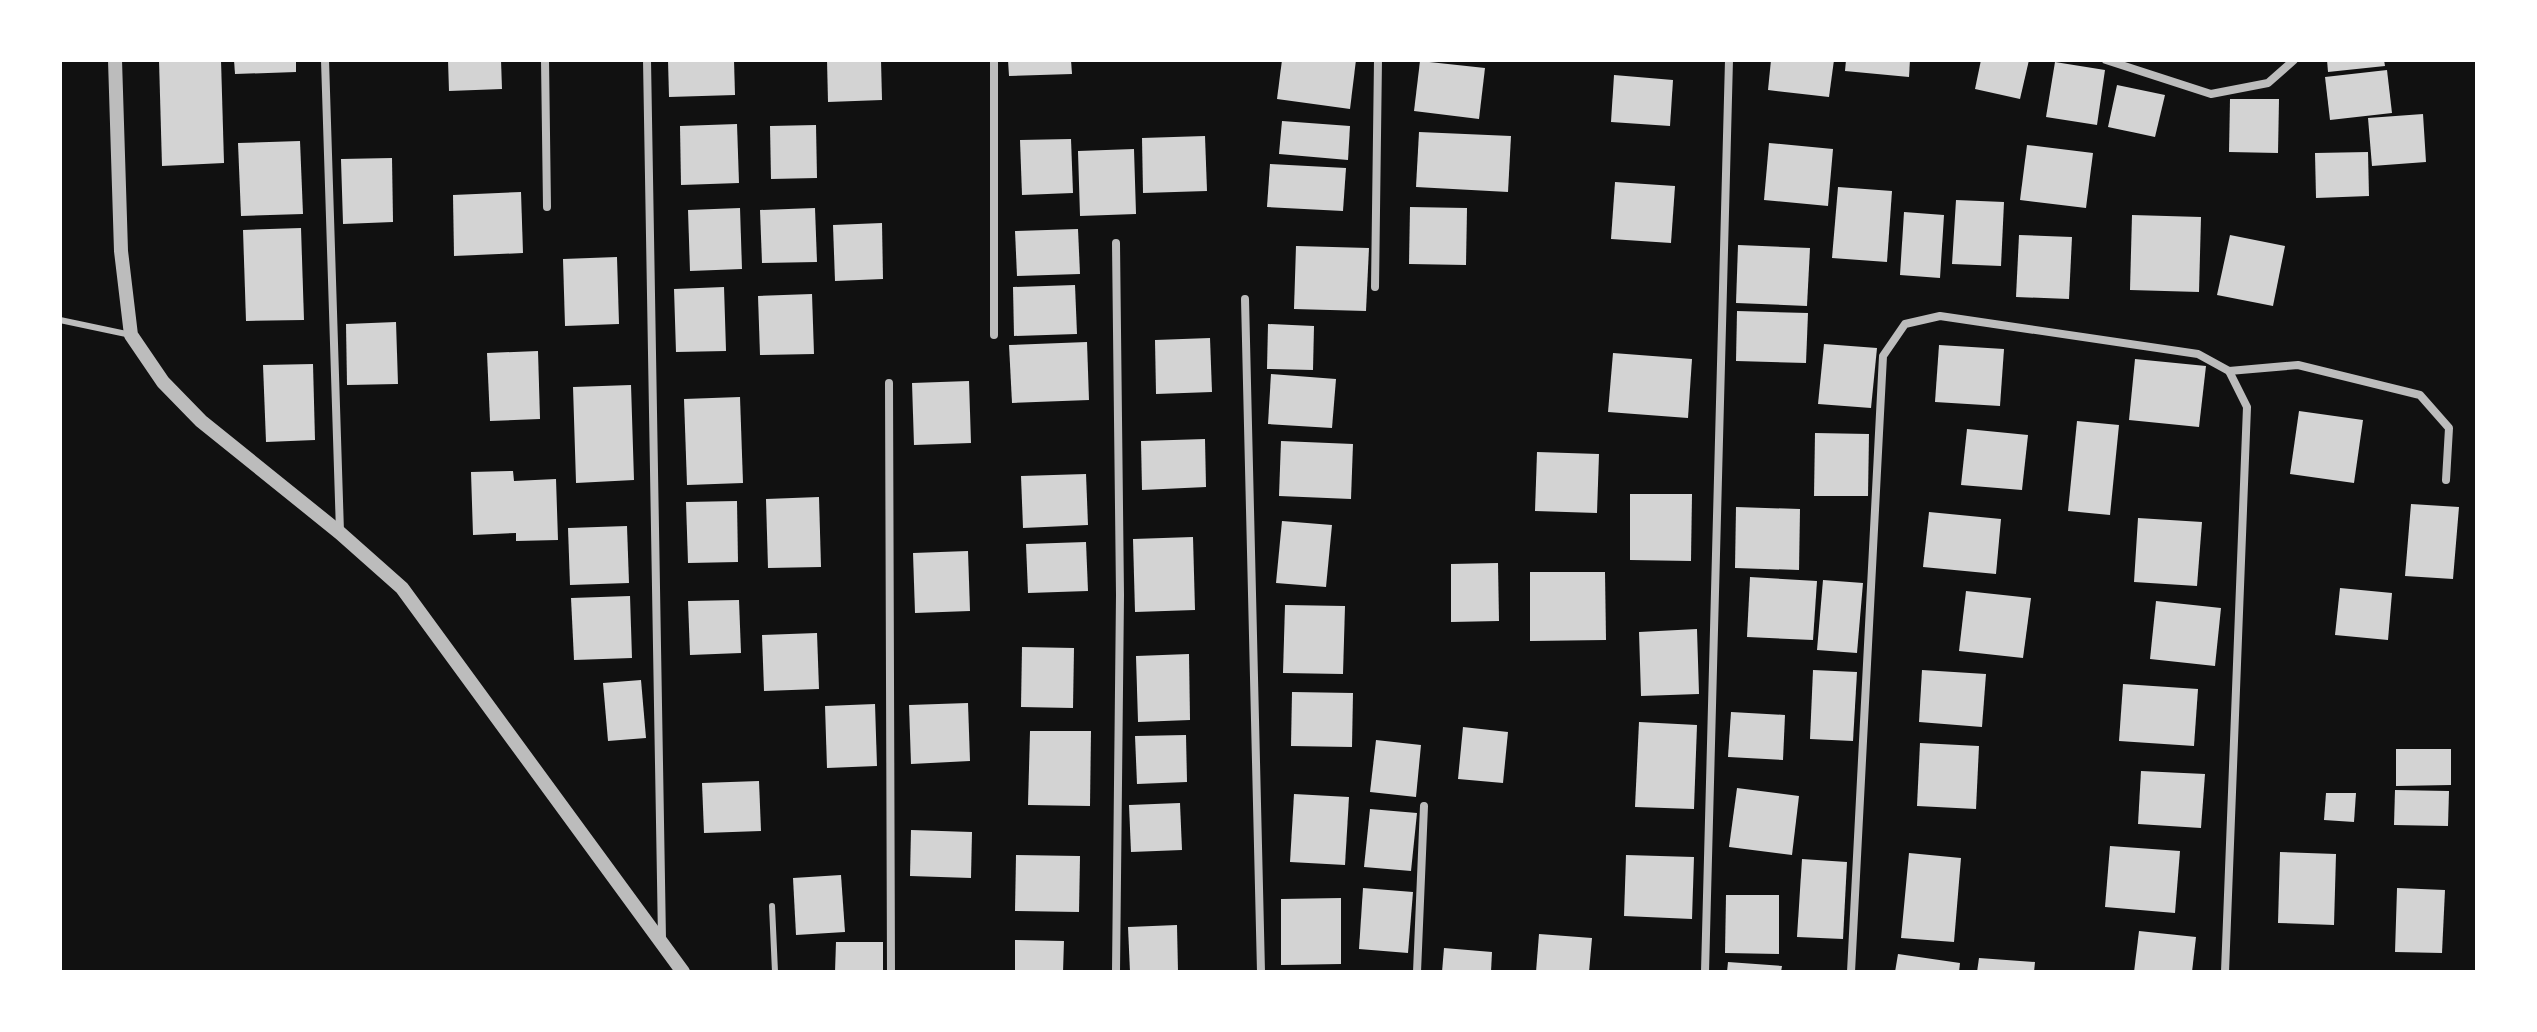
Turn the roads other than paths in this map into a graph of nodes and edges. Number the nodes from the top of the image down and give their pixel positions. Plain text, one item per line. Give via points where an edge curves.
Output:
1 (115, 60) edge
2 (325, 60) edge
3 (545, 60) edge
4 (647, 60) edge
5 (994, 60) edge
6 (1378, 60) edge
7 (1729, 60) edge
8 (2106, 60) edge
9 (2294, 60) edge
10 (547, 207) dead end
11 (1116, 243) dead end
12 (1375, 287) dead end
13 (1245, 299) dead end
14 (60, 320) edge
15 (131, 335) junction
16 (994, 335) dead end
17 (2229, 371) junction
18 (889, 383) dead end
19 (2446, 480) dead end
20 (340, 533) junction
21 (1424, 806) dead end
22 (772, 906) dead end
23 (662, 939) junction
24 (683, 972) edge
25 (775, 972) edge
26 (891, 972) edge
27 (1116, 972) edge
28 (1261, 972) edge
29 (1417, 972) edge
30 (1705, 972) edge
31 (1851, 972) edge
32 (2225, 972) edge

1 - 15 street via 121,251
2 - 20 street
3 - 10 street
4 - 23 street
5 - 16 street
6 - 12 street
7 - 30 street
8 - 9 street via 2211,94 2268,83
11 - 27 street
13 - 28 street
14 - 15 lane
15 - 20 street via 163,382 201,421
17 - 19 street via 2298,365 2420,395 2449,428
17 - 31 street via 2198,354 1940,316 1905,324 1883,356
17 - 32 street via 2247,407
18 - 26 street
20 - 23 street via 402,588
21 - 29 street
22 - 25 lane
23 - 24 street

